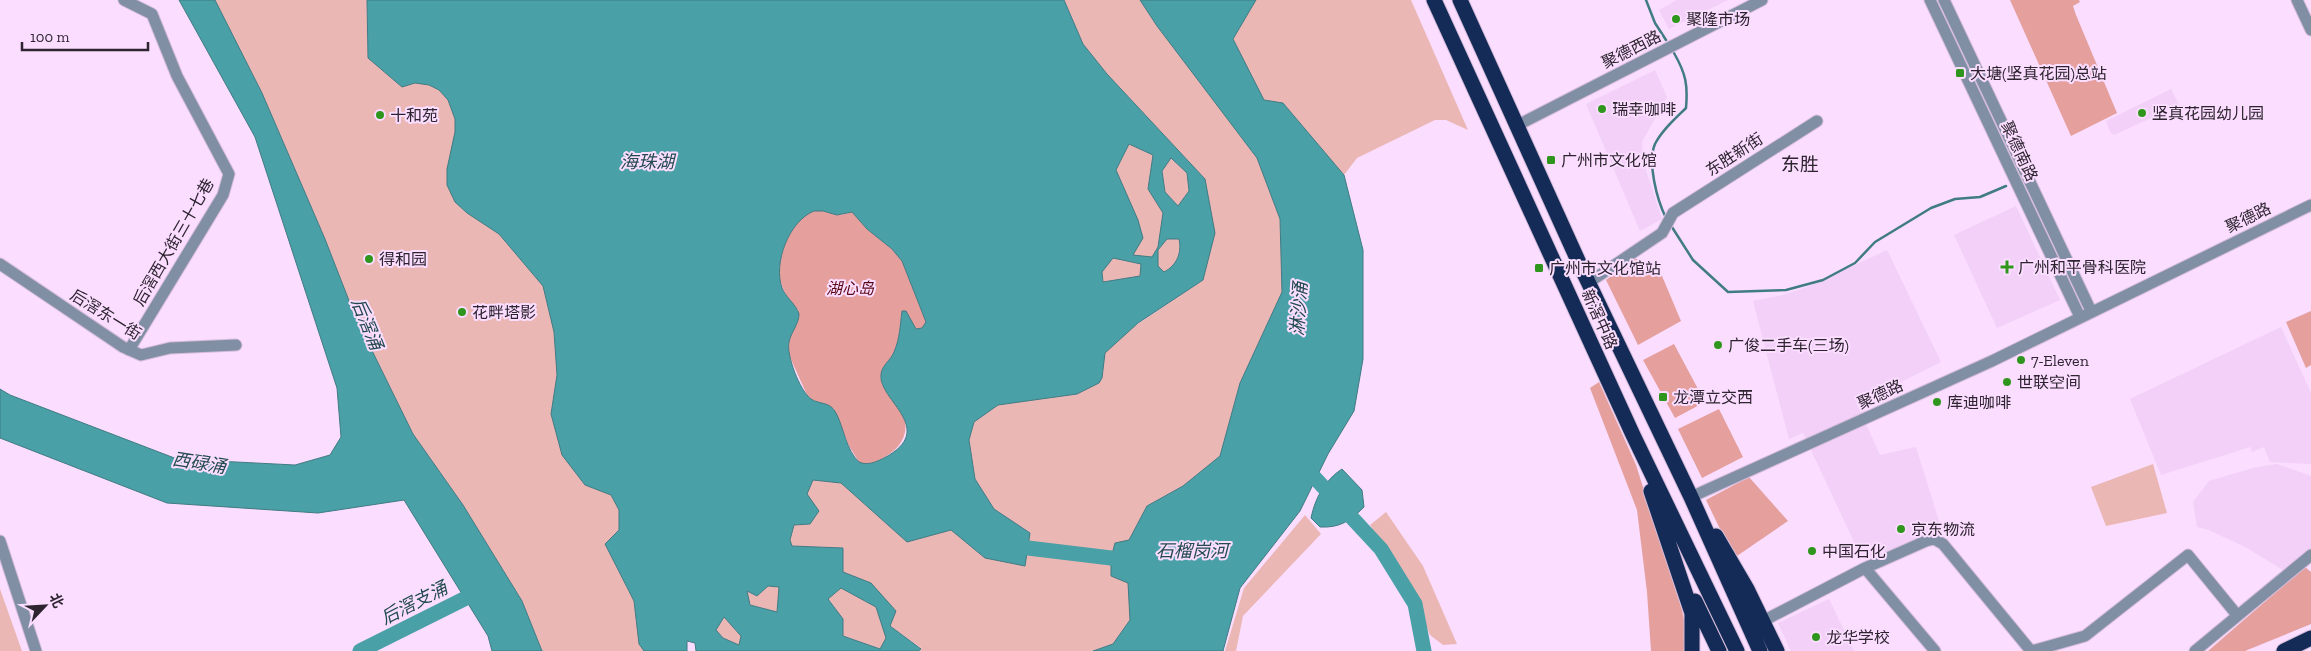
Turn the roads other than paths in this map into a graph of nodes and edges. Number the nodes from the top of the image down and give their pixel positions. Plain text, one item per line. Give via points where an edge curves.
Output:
1 (124, 0) edge
2 (1434, 0) edge
3 (1460, 0) edge
4 (1762, 0) edge
5 (1930, 0) edge
6 (1944, 0) edge
7 (2297, 0) edge
8 (2311, 30) edge
9 (1817, 121) dead end
10 (1516, 126) junction
11 (2311, 205) edge
12 (0, 264) edge
13 (1588, 283) junction
14 (2085, 314) junction
15 (236, 345) dead end
16 (129, 350) junction
17 (1633, 435) junction
18 (1691, 497) junction
19 (1665, 530) junction
20 (0, 541) edge
21 (2311, 555) edge
22 (1865, 568) junction
23 (2237, 615) junction
24 (1762, 621) junction
25 (2311, 638) edge
26 (36, 651) edge
27 (1692, 651) edge
28 (1719, 651) edge
29 (1737, 651) edge
30 (1760, 651) edge
31 (1777, 651) edge
32 (1935, 651) edge
33 (2031, 651) edge
34 (2195, 651) edge
35 (2284, 651) edge

1 - 16 street, 后滘西大街三十七巷 via 152,14 177,76 229,174 222,195
2 - 17 highway, 新滘中路
3 - 10 highway, 新滘中路
4 - 10 street, 聚德西路
5 - 14 street, 聚德南路
6 - 14 street, 聚德南路
7 - 8 street
9 - 13 street, 东胜新街 via 1673,213 1662,233
10 - 13 highway, 新滘中路
11 - 14 street, 聚德路
12 - 16 street, 后滘东一街
13 - 18 highway, 新滘中路
14 - 18 street, 聚德路 via 1984,364
15 - 16 street, 后滘东一街 via 170,348 141,354
17 - 19 highway
17 - 29 highway, 新滘中路
18 - 24 highway via 1726,552
18 - 30 highway, 新滘中路
19 - 27 highway via 1692,613
19 - 28 highway
20 - 26 street
21 - 23 street
22 - 24 street
22 - 32 street
22 - 33 street via 1934,539 1942,544
23 - 33 street via 2188,555 2085,636
23 - 34 street
24 - 31 highway
25 - 35 highway

